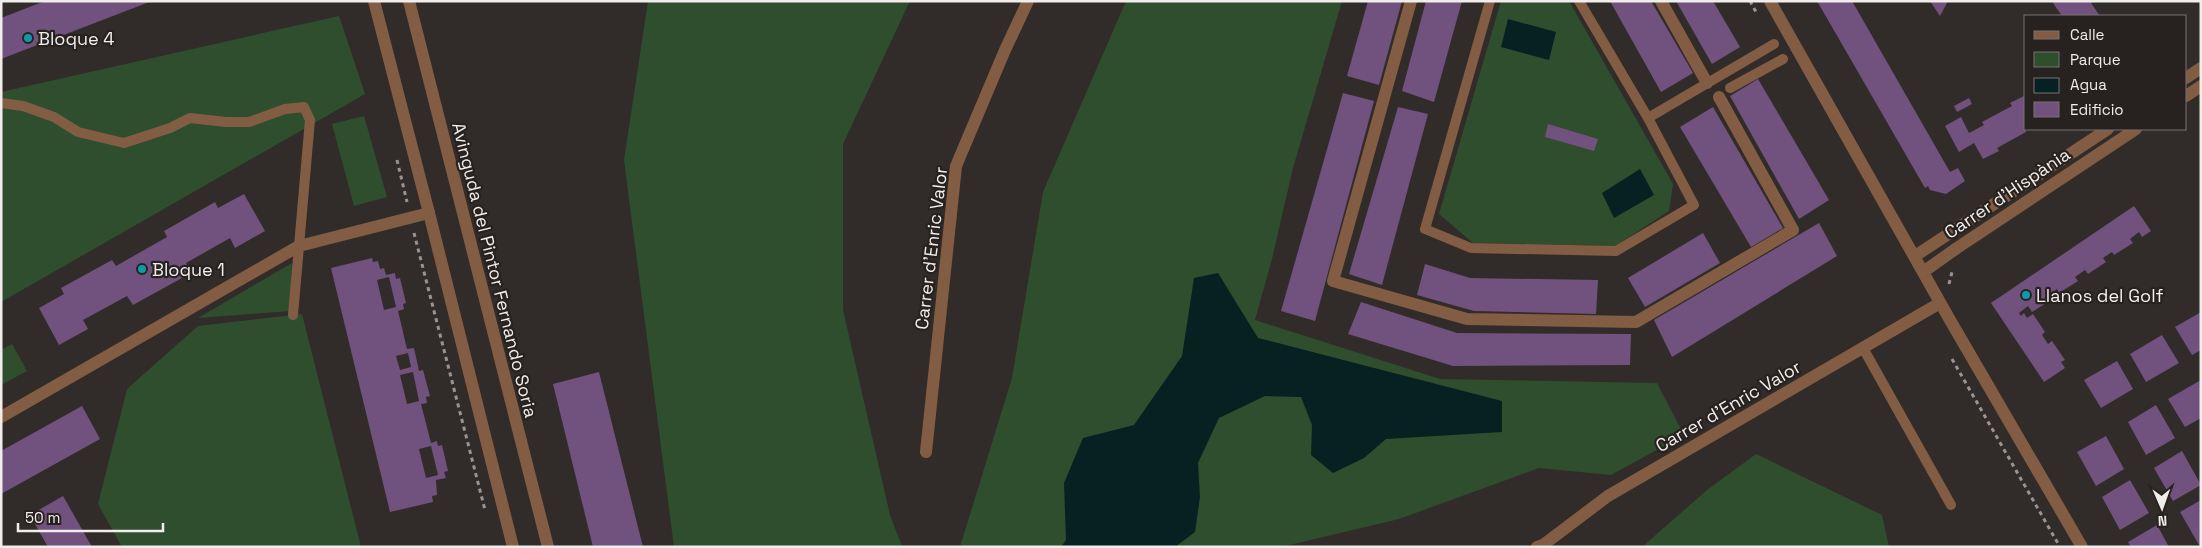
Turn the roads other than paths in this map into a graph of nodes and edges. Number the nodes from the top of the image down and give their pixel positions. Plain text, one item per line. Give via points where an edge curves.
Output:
1 (374, 1) edge
2 (409, 1) edge
3 (1028, 1) edge
4 (1411, 1) edge
5 (1490, 1) edge
6 (1579, 1) edge
7 (1661, 1) edge
8 (1770, 1) edge
9 (1774, 44) dead end
10 (1783, 59) dead end
11 (2201, 68) edge
12 (2187, 77) edge
13 (1707, 83) junction
14 (2201, 86) edge
15 (1730, 88) dead end
16 (2187, 95) edge
17 (1719, 97) dead end
18 (1, 103) edge
19 (1648, 118) junction
20 (2106, 130) edge
21 (2134, 130) edge
22 (429, 213) junction
23 (299, 246) junction
24 (1915, 256) junction
25 (1924, 272) junction
26 (1940, 303) junction
27 (293, 315) dead end
28 (1863, 348) junction
29 (1, 417) edge
30 (926, 452) dead end
31 (1951, 506) dead end
32 (512, 547) edge
33 (548, 547) edge
34 (1537, 547) edge
35 (2082, 547) edge

1 - 22 street
2 - 33 street, Avinguda del Pintor Fernando Soria
3 - 30 street, Carrer d'Enric Valor via 956,166
4 - 17 street via 1333,281 1467,319 1636,322 1793,230
5 - 19 lane via 1426,229 1471,248 1616,251 1694,205
6 - 19 lane
7 - 13 street
8 - 24 street
9 - 13 lane
10 - 15 lane
11 - 12 street
13 - 19 lane
14 - 16 street
18 - 23 lane via 23,106 54,117 78,132 124,143 190,118 249,122 285,109 304,107 310,120
20 - 24 street, Carrer d'Hispània
21 - 25 street, Carrer d'Hispània
22 - 23 street
22 - 32 street
23 - 27 lane
23 - 29 street
24 - 25 street
25 - 26 street
26 - 28 street, Carrer d'Enric Valor
26 - 35 street
28 - 31 lane
28 - 34 street, Carrer d'Enric Valor via 1608,496

